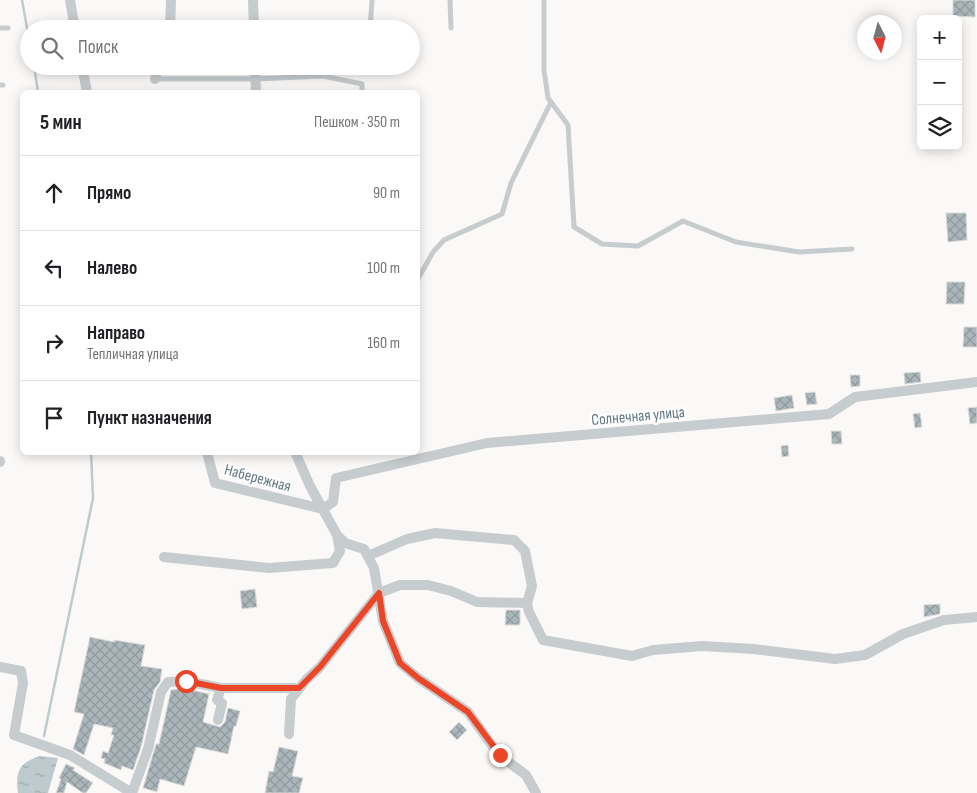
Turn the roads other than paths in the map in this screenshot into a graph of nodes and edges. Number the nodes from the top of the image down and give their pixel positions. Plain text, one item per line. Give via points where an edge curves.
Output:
1 (70, 0) edge
2 (171, 0) edge
3 (253, 0) edge
4 (372, 0) edge
5 (450, 0) edge
6 (544, 0) edge
7 (73, 20) edge
8 (170, 20) edge
9 (254, 20) edge
10 (371, 20) edge
11 (0, 28) edge
12 (8, 28) dead end
13 (451, 28) dead end
14 (84, 75) edge
15 (156, 75) edge
16 (256, 75) edge
17 (155, 79) joint
18 (256, 79) junction
19 (87, 90) edge
20 (256, 90) edge
21 (362, 90) edge
22 (551, 102) junction
23 (852, 249) dead end
24 (420, 275) edge
25 (977, 382) edge
26 (208, 455) edge
27 (296, 455) edge
28 (323, 509) junction
29 (337, 535) junction
30 (368, 556) junction
31 (164, 557) dead end
32 (379, 593) junction
33 (527, 603) junction
34 (977, 617) edge
35 (0, 667) edge
36 (221, 688) junction
37 (299, 688) junction
38 (218, 720) dead end
39 (289, 734) dead end
40 (132, 793) edge
41 (536, 793) edge

1 - 7 street
2 - 8 street
3 - 9 street
4 - 10 lane
5 - 13 lane
6 - 22 lane via 544,70
11 - 12 lane
14 - 19 street
15 - 17 street
16 - 18 street
17 - 18 lane
18 - 20 street
18 - 21 lane via 323,76 362,84
22 - 23 lane via 568,125 574,227 602,244 638,246 682,221 745,244 799,252
22 - 24 lane via 511,182 502,214 444,240
25 - 28 street, Солнечная улица via 855,397 829,414 487,443 336,478 333,502
26 - 28 street, Набережная via 215,483
27 - 28 street
28 - 29 street
29 - 30 street via 345,543 364,549
29 - 31 street via 340,552 333,563 269,568
30 - 32 street
30 - 33 street via 406,539 435,533 514,540 525,551 532,586
32 - 33 street via 400,585 428,585 477,602
32 - 37 street via 320,667
32 - 41 street via 383,621 400,663 468,712 500,755 526,775
33 - 34 street via 543,640 632,656 654,650 702,646 835,659 865,655 903,634 944,620
35 - 40 street via 21,671 24,683 14,735 70,755
36 - 37 street
36 - 38 street via 217,700 222,703
36 - 40 street via 186,681 168,682 162,692 148,749
37 - 39 street via 290,699

